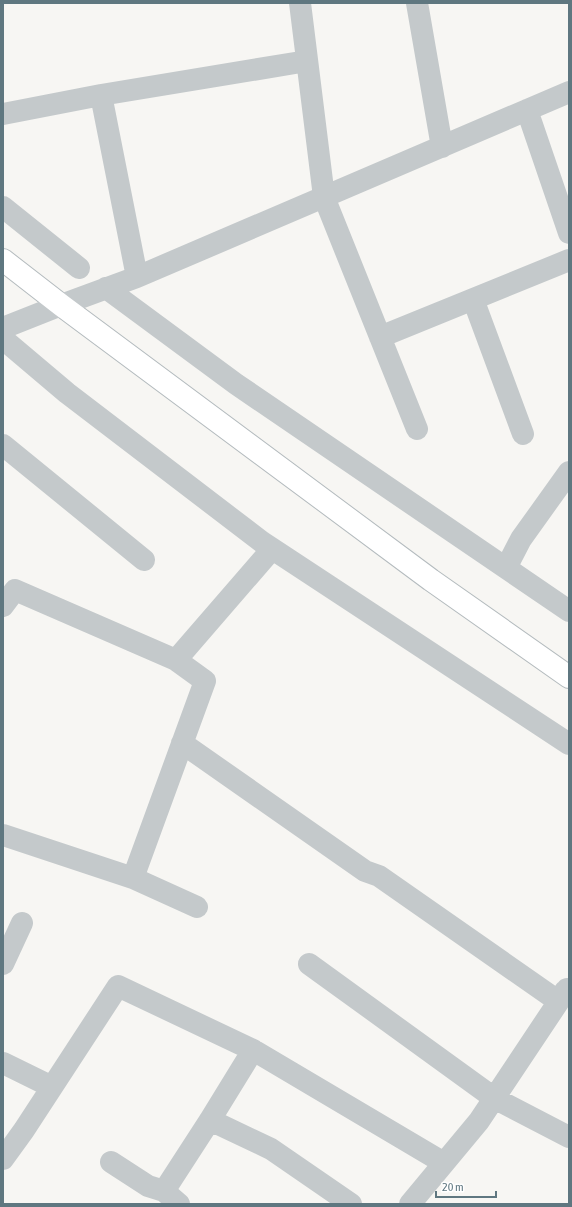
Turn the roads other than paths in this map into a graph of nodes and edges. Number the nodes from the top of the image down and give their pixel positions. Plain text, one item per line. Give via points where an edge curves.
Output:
1 (300, 3) edge
2 (417, 3) edge
3 (307, 61) junction
4 (569, 92) edge
5 (101, 95) junction
6 (527, 110) junction
7 (3, 114) edge
8 (442, 147) junction
9 (324, 197) junction
10 (3, 207) edge
11 (569, 233) edge
12 (3, 260) edge
13 (569, 260) edge
14 (79, 268) dead end
15 (137, 277) junction
16 (106, 288) junction
17 (473, 299) junction
18 (61, 305) junction
19 (3, 328) edge
20 (380, 337) junction
21 (3, 339) edge
22 (417, 429) dead end
23 (523, 434) dead end
24 (3, 445) edge
25 (569, 472) edge
26 (272, 548) junction
27 (144, 560) dead end
28 (506, 568) junction
29 (7, 592) edge
30 (569, 611) edge
31 (176, 660) junction
32 (569, 677) edge
33 (182, 743) junction
34 (569, 744) edge
35 (3, 835) edge
36 (133, 878) junction
37 (197, 907) dead end
38 (22, 923) dead end
39 (3, 964) edge
40 (309, 964) dead end
41 (568, 990) edge
42 (253, 1050) junction
43 (3, 1063) edge
44 (52, 1087) junction
45 (494, 1098) junction
46 (210, 1120) junction
47 (569, 1137) edge
48 (3, 1159) edge
49 (111, 1162) dead end
50 (444, 1163) junction
51 (172, 1198) edge
52 (351, 1204) edge
53 (410, 1204) edge

1 - 3 street
2 - 8 street
3 - 5 street
3 - 9 street
4 - 6 street
5 - 7 street
5 - 15 street
6 - 8 street
6 - 11 street
8 - 9 street
9 - 15 street
9 - 20 street
10 - 14 street
12 - 18 main road
13 - 17 street
15 - 16 street
16 - 18 street
16 - 28 street via 236,384
17 - 20 street
17 - 23 street
18 - 19 street
18 - 32 main road via 431,580
20 - 22 street
21 - 26 street via 67,393
24 - 27 street
25 - 28 street via 521,539
26 - 31 street
26 - 34 street
28 - 30 street
29 - 31 street
31 - 33 street via 205,681
33 - 36 street
33 - 41 street via 365,871 379,876 558,1001
35 - 36 street
36 - 37 street
38 - 39 street
40 - 45 street
41 - 45 street
42 - 44 street via 118,986
42 - 46 street
42 - 50 street
43 - 44 street
44 - 48 street
45 - 47 street
45 - 50 street via 479,1121
46 - 51 street
46 - 52 street via 271,1149
49 - 51 street
50 - 53 street

